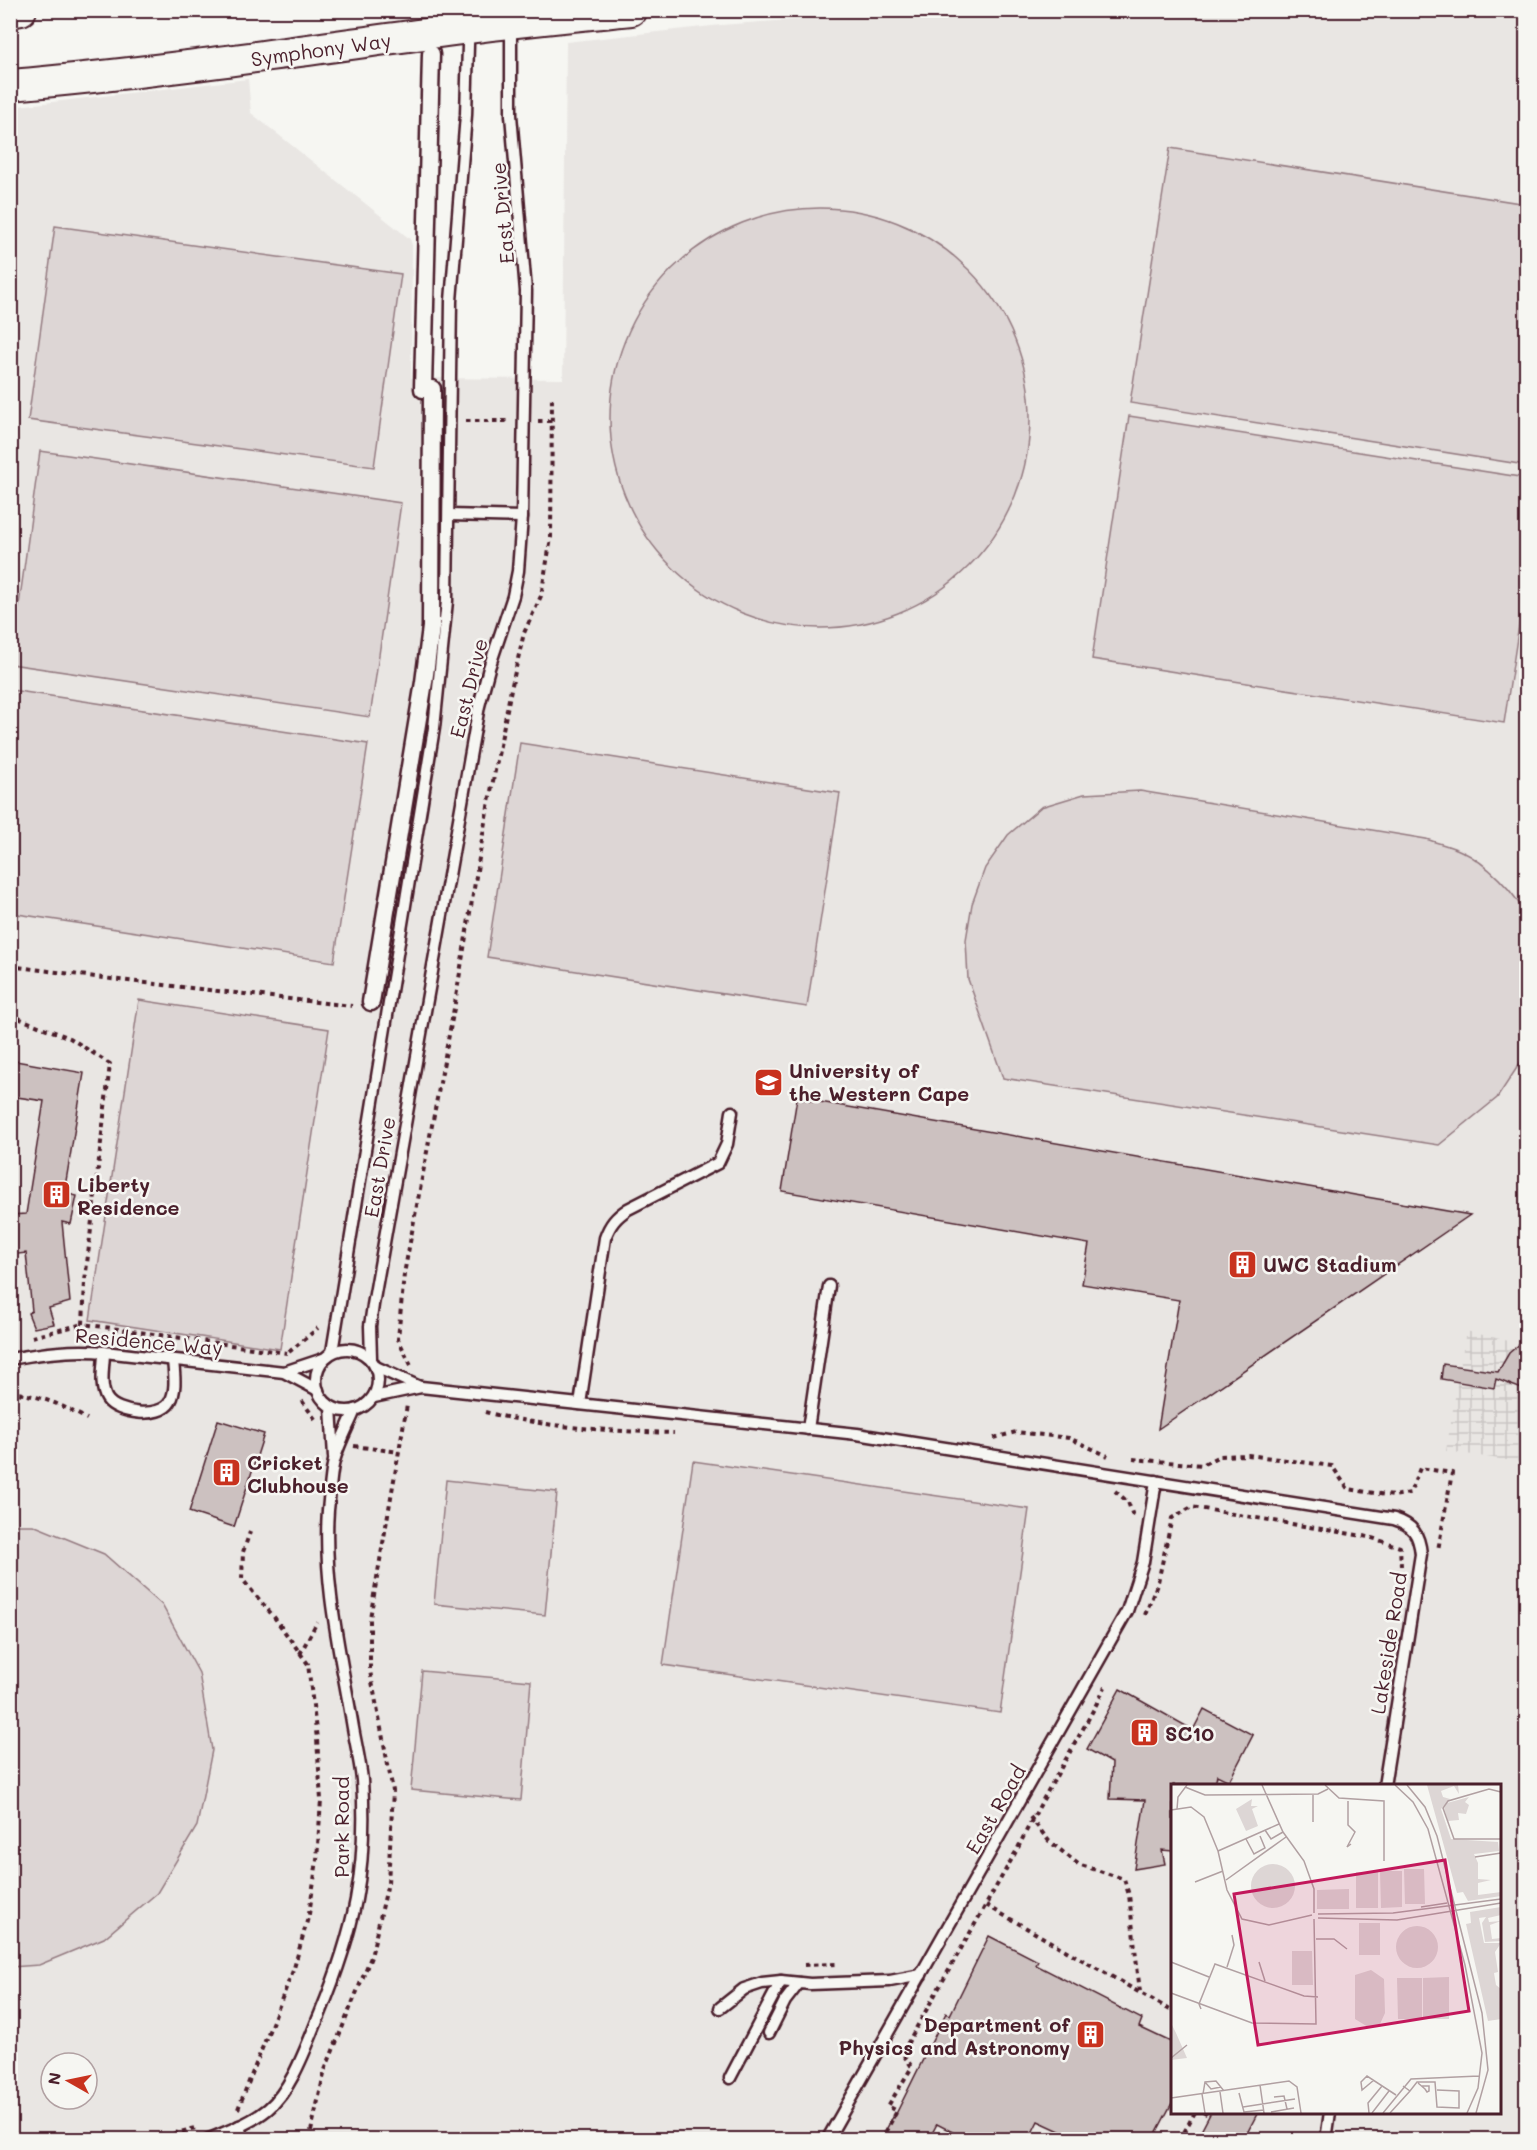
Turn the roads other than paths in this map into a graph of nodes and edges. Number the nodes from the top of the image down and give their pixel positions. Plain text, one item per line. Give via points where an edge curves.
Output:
1 (21, 10) edge
2 (631, 10) edge
3 (10, 12) edge
4 (511, 16) edge
5 (469, 19) edge
6 (430, 54) dead end
7 (10, 85) edge
8 (450, 515) junction
9 (522, 517) junction
10 (371, 1002) road end
11 (732, 1112) dead end
12 (829, 1286) dead end
13 (104, 1352) junction
14 (332, 1352) junction
15 (10, 1359) edge
16 (323, 1359) junction
17 (173, 1360) junction
18 (374, 1362) junction
19 (284, 1372) junction
20 (409, 1386) junction
21 (318, 1390) junction
22 (374, 1397) junction
23 (580, 1404) junction
24 (331, 1407) junction
25 (355, 1410) junction
26 (808, 1429) junction
27 (334, 1460) junction
28 (1156, 1481) junction
29 (1384, 1784) edge
30 (921, 1975) junction
31 (781, 1981) junction
32 (799, 1983) junction
33 (720, 2008) dead end
34 (769, 2033) dead end
35 (730, 2078) dead end
36 (1330, 2114) edge
37 (239, 2126) junction
38 (207, 2139) edge
39 (243, 2139) edge
40 (827, 2139) edge
41 (1326, 2139) edge

1 - 3 main road
2 - 4 main road, Symphony Way
4 - 5 main road, Symphony Way
4 - 9 lane, East Drive via 511,115 526,291
5 - 7 main road, Symphony Way via 266,57
5 - 8 lane, East Drive via 466,115 451,301
6 - 10 street via 423,389 432,388 431,627
8 - 9 lane
8 - 14 lane, East Drive via 447,601 434,728
9 - 18 lane, East Drive via 513,596 479,706 373,1305 370,1326
11 - 23 lane via 727,1144 718,1163 628,1209 610,1225
12 - 26 lane
13 - 15 lane, Residence Way via 79,1350
13 - 17 lane, Residence Way
13 - 17 lane via 103,1388 108,1400 147,1413 157,1412 172,1400
14 - 16 lane
14 - 18 lane via 353,1348
16 - 19 lane, Residence Way
16 - 21 lane via 316,1376
17 - 19 lane, Residence Way
18 - 20 lane
18 - 22 lane via 379,1377
19 - 21 lane, Residence Way
20 - 22 lane
20 - 23 lane
21 - 24 lane
22 - 25 lane
23 - 26 lane
24 - 25 lane
24 - 27 lane, Park Road
25 - 27 lane, Park Road
26 - 28 lane
27 - 37 lane, Park Road via 326,1539 361,1777 363,1852 359,1892 333,1983 300,2060 269,2109
28 - 29 lane, Lakeside Road via 1394,1519 1415,1530 1421,1554
28 - 30 lane, East Road via 1143,1562 1127,1611
30 - 32 lane via 890,1981
30 - 40 lane, East Road
31 - 32 lane
31 - 33 lane via 752,1985
31 - 35 lane
32 - 34 lane
36 - 41 lane
37 - 38 lane, Park Road
37 - 39 lane

